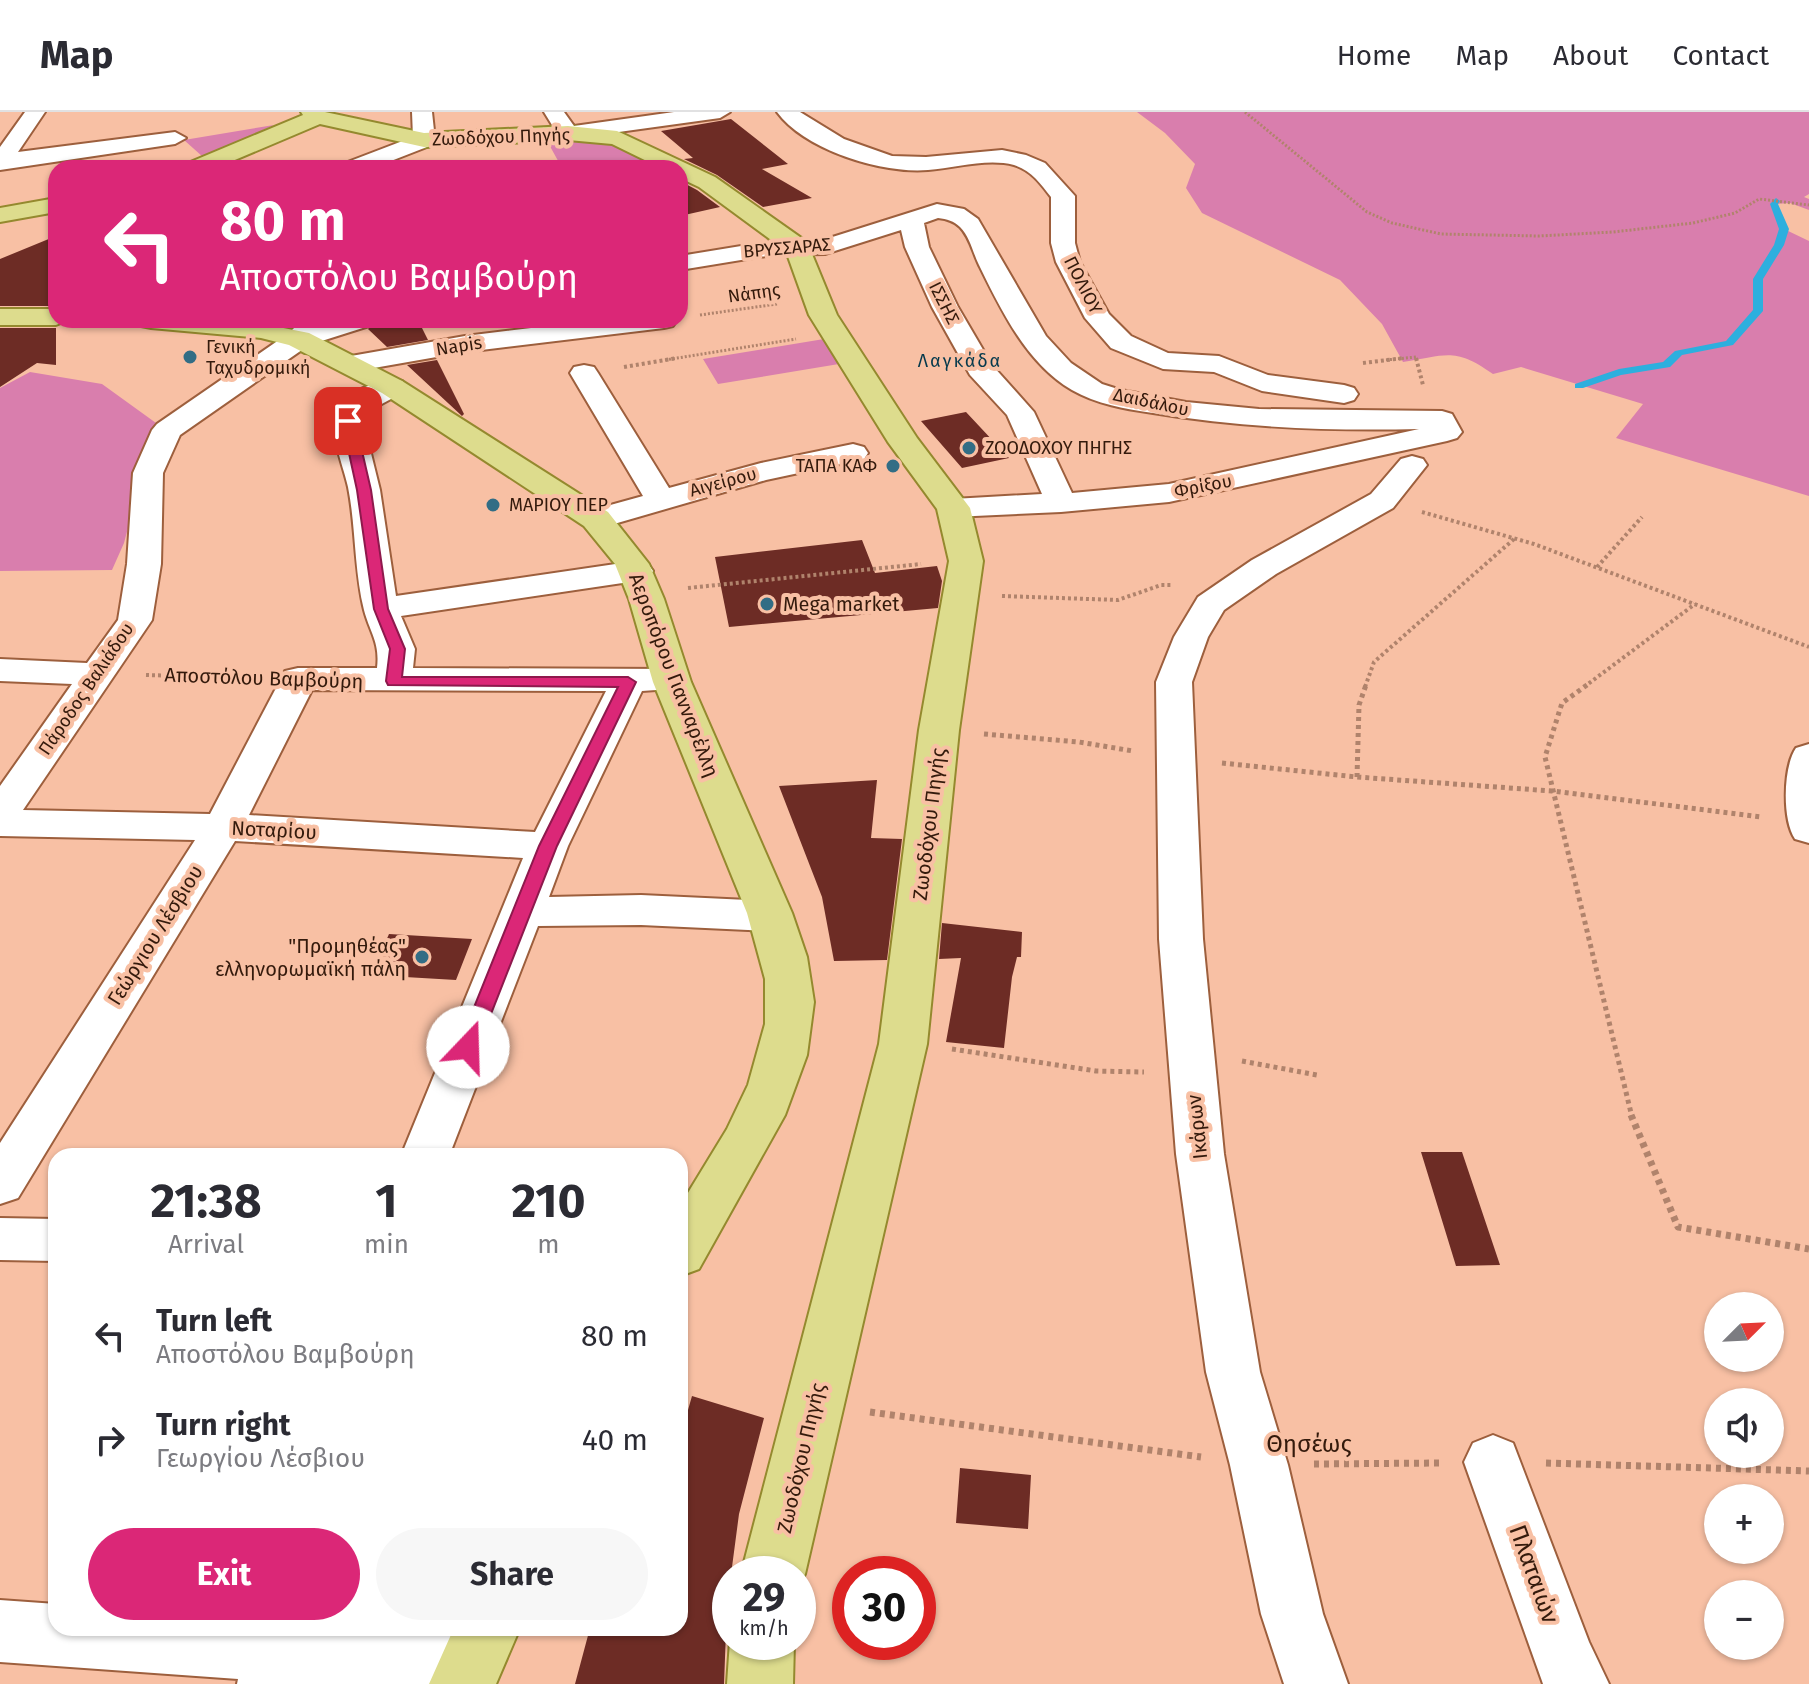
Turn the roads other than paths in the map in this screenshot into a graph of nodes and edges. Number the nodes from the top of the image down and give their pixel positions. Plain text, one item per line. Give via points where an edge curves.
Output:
1 (35, 112) edge
2 (422, 112) edge
3 (554, 112) edge
4 (720, 112) edge
5 (787, 112) edge
6 (315, 114) edge
7 (568, 133) junction
8 (424, 140) junction
9 (200, 160) edge
10 (221, 160) edge
11 (373, 160) edge
12 (660, 160) edge
13 (1, 162) edge
14 (688, 175) edge
15 (48, 206) edge
16 (937, 211) joint
17 (0, 215) edge
18 (911, 220) junction
19 (798, 247) junction
20 (688, 261) edge
21 (0, 317) edge
22 (48, 317) edge
23 (239, 328) edge
24 (598, 328) edge
25 (308, 330) edge
26 (351, 364) junction
27 (584, 373) road end
28 (392, 387) junction
29 (1344, 394) dead end
30 (1447, 432) joint
31 (853, 453) dead end
32 (1412, 465) dead end
33 (660, 499) junction
34 (1061, 503) junction
35 (953, 508) junction
36 (596, 519) junction
37 (639, 582) junction
38 (381, 609) junction
39 (0, 670) edge
40 (97, 674) junction
41 (298, 679) joint
42 (671, 680) junction
43 (394, 681) junction
44 (628, 682) junction
45 (1809, 756) edge
46 (0, 815) edge
47 (0, 823) edge
48 (1808, 826) edge
49 (223, 827) junction
50 (548, 846) junction
51 (521, 912) junction
52 (771, 916) junction
53 (428, 1148) edge
54 (0, 1184) edge
55 (688, 1238) edge
56 (0, 1239) edge
57 (48, 1240) edge
58 (1493, 1462) road end
59 (777, 1556) edge
60 (0, 1631) edge
61 (48, 1635) edge
62 (59, 1636) edge
63 (273, 1654) edge
64 (473, 1660) edge
65 (761, 1660) edge
66 (760, 1684) edge
67 (1316, 1684) edge
68 (1577, 1684) edge

1 - 13 street
2 - 8 street
3 - 7 street
4 - 7 street
5 - 29 street, ΠΟΛΙΟΥ via 818,135 892,163 985,158 1031,164 1063,196 1068,262 1098,318 1121,342 1163,361 1219,364 1262,383
6 - 8 main road, Ζωοδόχου Πηγής
6 - 10 main road
7 - 8 main road, Ζωοδόχου Πηγής
7 - 12 main road, Ζωοδόχου Πηγής via 617,138
8 - 11 street
9 - 13 street via 169,129
14 - 19 main road, Ζωοδόχου Πηγής
15 - 17 main road
16 - 18 street, ΒΡΥΣΣΑΡΑΣ
16 - 30 street, Δαιδάλου via 968,220 1040,346 1090,388 1181,410 1286,421 1442,420
18 - 19 street, ΒΡΥΣΣΑΡΑΣ via 851,241
18 - 34 street, ΙΣΣΗΣ via 917,247 945,307 980,369 1020,412
19 - 20 street, ΒΡΥΣΣΑΡΑΣ
19 - 35 main road, Ζωοδόχου Πηγής via 826,316 904,442
21 - 22 main road
23 - 25 main road, Αεροπόρου Γιανναρέλλη
24 - 26 street, Napis
25 - 26 main road, Αεροπόρου Γιανναρέλλη
25 - 40 street, Πάροδος Βαλιάδου via 167,430 148,473 144,564 135,620
26 - 28 main road, Αεροπόρου Γιανναρέλλη
27 - 33 street
28 - 36 main road, Αεροπόρου Γιανναρέλλη
28 - 38 street via 352,409 348,421
30 - 34 street, Φρίξου via 1204,488
31 - 33 street, Αιγείρου
32 - 67 street, Ικάρων via 1382,501 1210,604 1174,682 1181,939 1200,1154 1233,1372 1292,1614
33 - 36 street, Αιγείρου
34 - 35 street, Φρίξου
35 - 59 main road, Ζωοδόχου Πηγής via 963,578 939,730 903,1044
36 - 37 main road, Αεροπόρου Γιανναρέλλη via 620,545
37 - 38 street
37 - 42 main road, Αεροπόρου Γιανναρέλλη
38 - 43 street via 397,649
39 - 40 street
40 - 46 street, Πάροδος Βαλιάδου
41 - 43 street, Αποστόλου Βαμβούρη
41 - 49 street, Γεώργιου Λέσβιου
42 - 44 street, Αποστόλου Βαμβούρη
42 - 52 main road, Αεροπόρου Γιανναρέλλη
43 - 44 street, Αποστόλου Βαμβούρη
44 - 50 street
45 - 48 street
47 - 49 street, Νοταρίου
49 - 50 street, Νοταρίου
49 - 54 street, Γεώργιου Λέσβιου
50 - 51 street
51 - 52 street
51 - 53 street
52 - 55 main road, Αεροπόρου Γιανναρέλλη via 788,991 790,1021 784,1050 751,1132
56 - 57 street
58 - 68 street, Πλαταιών
60 - 61 street
62 - 63 street
63 - 64 street
65 - 66 main road

